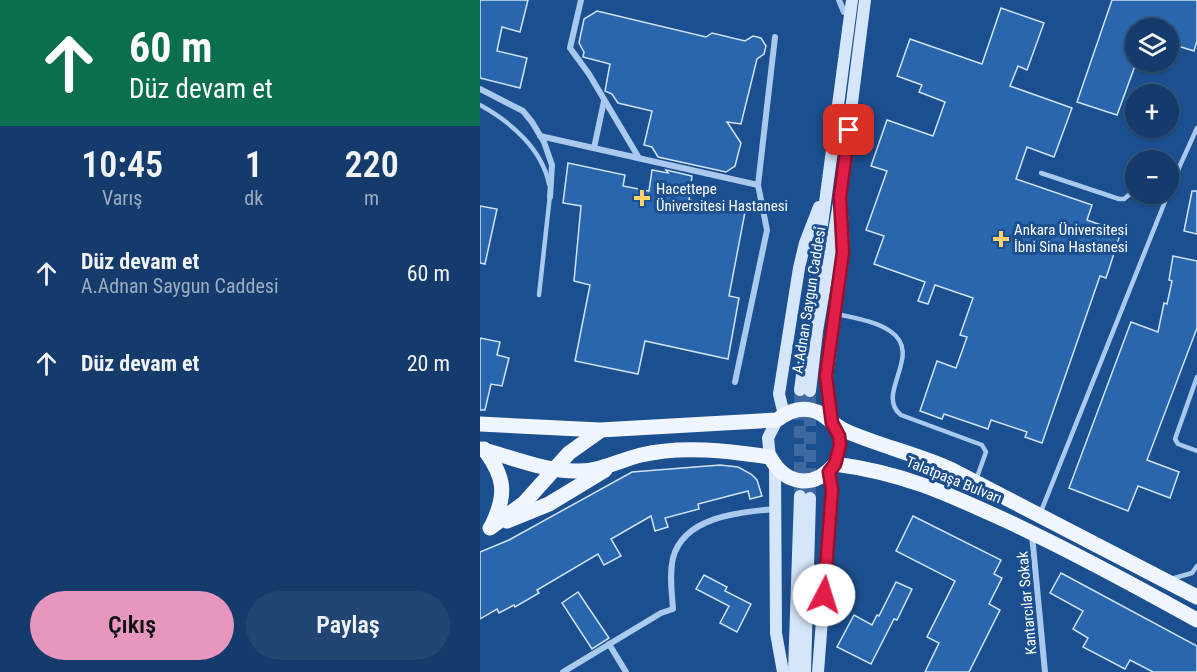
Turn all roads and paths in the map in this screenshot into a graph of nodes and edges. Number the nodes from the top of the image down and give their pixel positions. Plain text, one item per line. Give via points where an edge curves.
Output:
1 (581, 0) edge
2 (839, 0) edge
3 (865, 0) edge
4 (849, 6) edge
5 (775, 37) dead end
6 (480, 89) edge
7 (604, 100) junction
8 (480, 105) edge
9 (1197, 128) edge
10 (540, 136) junction
11 (594, 148) junction
12 (639, 158) junction
13 (1179, 169) edge
14 (1041, 173) dead end
15 (758, 185) junction
16 (825, 195) junction
17 (550, 197) junction
18 (840, 197) junction
19 (1125, 198) edge
20 (1164, 204) edge
21 (539, 296) dead end
22 (834, 313) junction
23 (1197, 377) edge
24 (735, 382) dead end
25 (781, 418) junction
26 (480, 424) edge
27 (834, 425) junction
28 (600, 430) junction
29 (482, 449) edge
30 (1197, 451) edge
31 (772, 462) junction
32 (610, 465) junction
33 (832, 468) junction
34 (554, 470) junction
35 (975, 483) junction
36 (776, 508) junction
37 (1039, 517) junction
38 (485, 530) edge
39 (1032, 533) junction
40 (1197, 566) edge
41 (1194, 572) edge
42 (1164, 580) junction
43 (1197, 597) edge
44 (1197, 620) edge
45 (609, 645) junction
46 (563, 672) edge
47 (626, 672) edge
48 (783, 672) edge
49 (794, 672) edge
50 (805, 672) edge
51 (818, 672) edge
52 (1045, 672) edge

1 - 7 street via 570,48
2 - 4 street
3 - 18 main road, A.Adnan Saygun Caddesi
4 - 16 main road, A.Adnan Saygun Caddesi
5 - 15 street
6 - 10 street via 524,111
7 - 11 street
7 - 12 street
8 - 17 lane via 510,125 531,146 544,166
9 - 13 lane
10 - 11 street
10 - 17 street via 552,165
11 - 12 street
12 - 15 street
14 - 19 lane
15 - 24 street via 767,230
16 - 18 main road, A.Adnan Saygun Caddesi via 805,391
16 - 25 main road via 811,224 798,268 779,394
17 - 21 lane
18 - 22 main road via 843,252
20 - 37 lane
22 - 27 main road via 826,376
22 - 35 lane via 884,327 896,335 903,353 892,397 894,407 901,415 982,446 986,452
23 - 30 lane via 1175,439
25 - 27 main road, Talatpaşa Bulvarı via 791,411 808,409 824,415
25 - 28 main road, Talatpaşa Bulvarı
25 - 31 main road via 768,438
26 - 28 main road, Talatpaşa Bulvarı
27 - 33 main road via 840,445
27 - 35 main road, Talatpaşa Bulvarı via 924,458
28 - 34 main road
29 - 34 main road, Talatpaşa Bulvarı
29 - 38 main road via 497,466 502,496 499,510
31 - 32 main road, Talatpaşa Bulvarı via 718,451 682,451 644,454
31 - 33 main road, Talatpaşa Bulvarı via 791,479 801,481 820,477
31 - 36 main road
32 - 34 main road, Talatpaşa Bulvarı via 579,471
32 - 38 main road via 549,504
33 - 39 main road, Talatpaşa Bulvarı via 891,473 916,481
33 - 51 main road
34 - 38 main road via 524,502
35 - 37 main road, Talatpaşa Bulvarı
36 - 45 street via 727,514 688,536 677,549 672,565 673,609
36 - 48 main road via 776,633
37 - 42 main road, Talatpaşa Bulvarı
39 - 44 main road, Talatpaşa Bulvarı
39 - 52 street, Kantarcılar Sokak
40 - 41 lane
41 - 42 lane
42 - 43 main road, Talatpaşa Bulvarı
45 - 46 street
45 - 47 street
49 - 50 main road via 805,497

